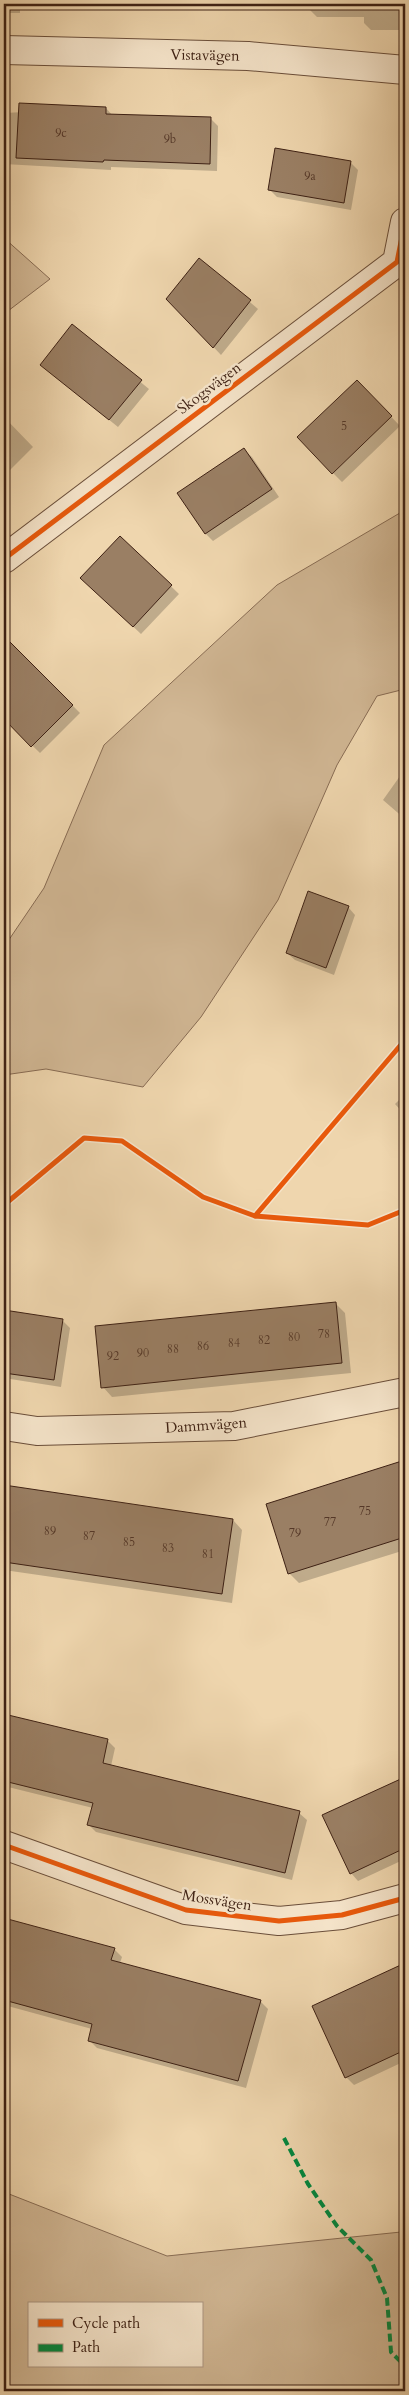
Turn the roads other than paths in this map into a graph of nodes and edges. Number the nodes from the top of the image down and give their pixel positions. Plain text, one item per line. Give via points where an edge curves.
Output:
1 (4, 50) edge
2 (405, 70) edge
3 (405, 222) edge
4 (4, 559) edge
5 (405, 1392) edge
6 (4, 1426) edge
7 (4, 1845) edge
8 (405, 1898) edge

1 - 2 street, Vistavägen via 248,56
3 - 4 street, Skogsvägen via 397,262
5 - 6 street, Dammvägen via 234,1426 37,1432
7 - 8 street, Mossvägen via 186,1910 279,1921 342,1915

